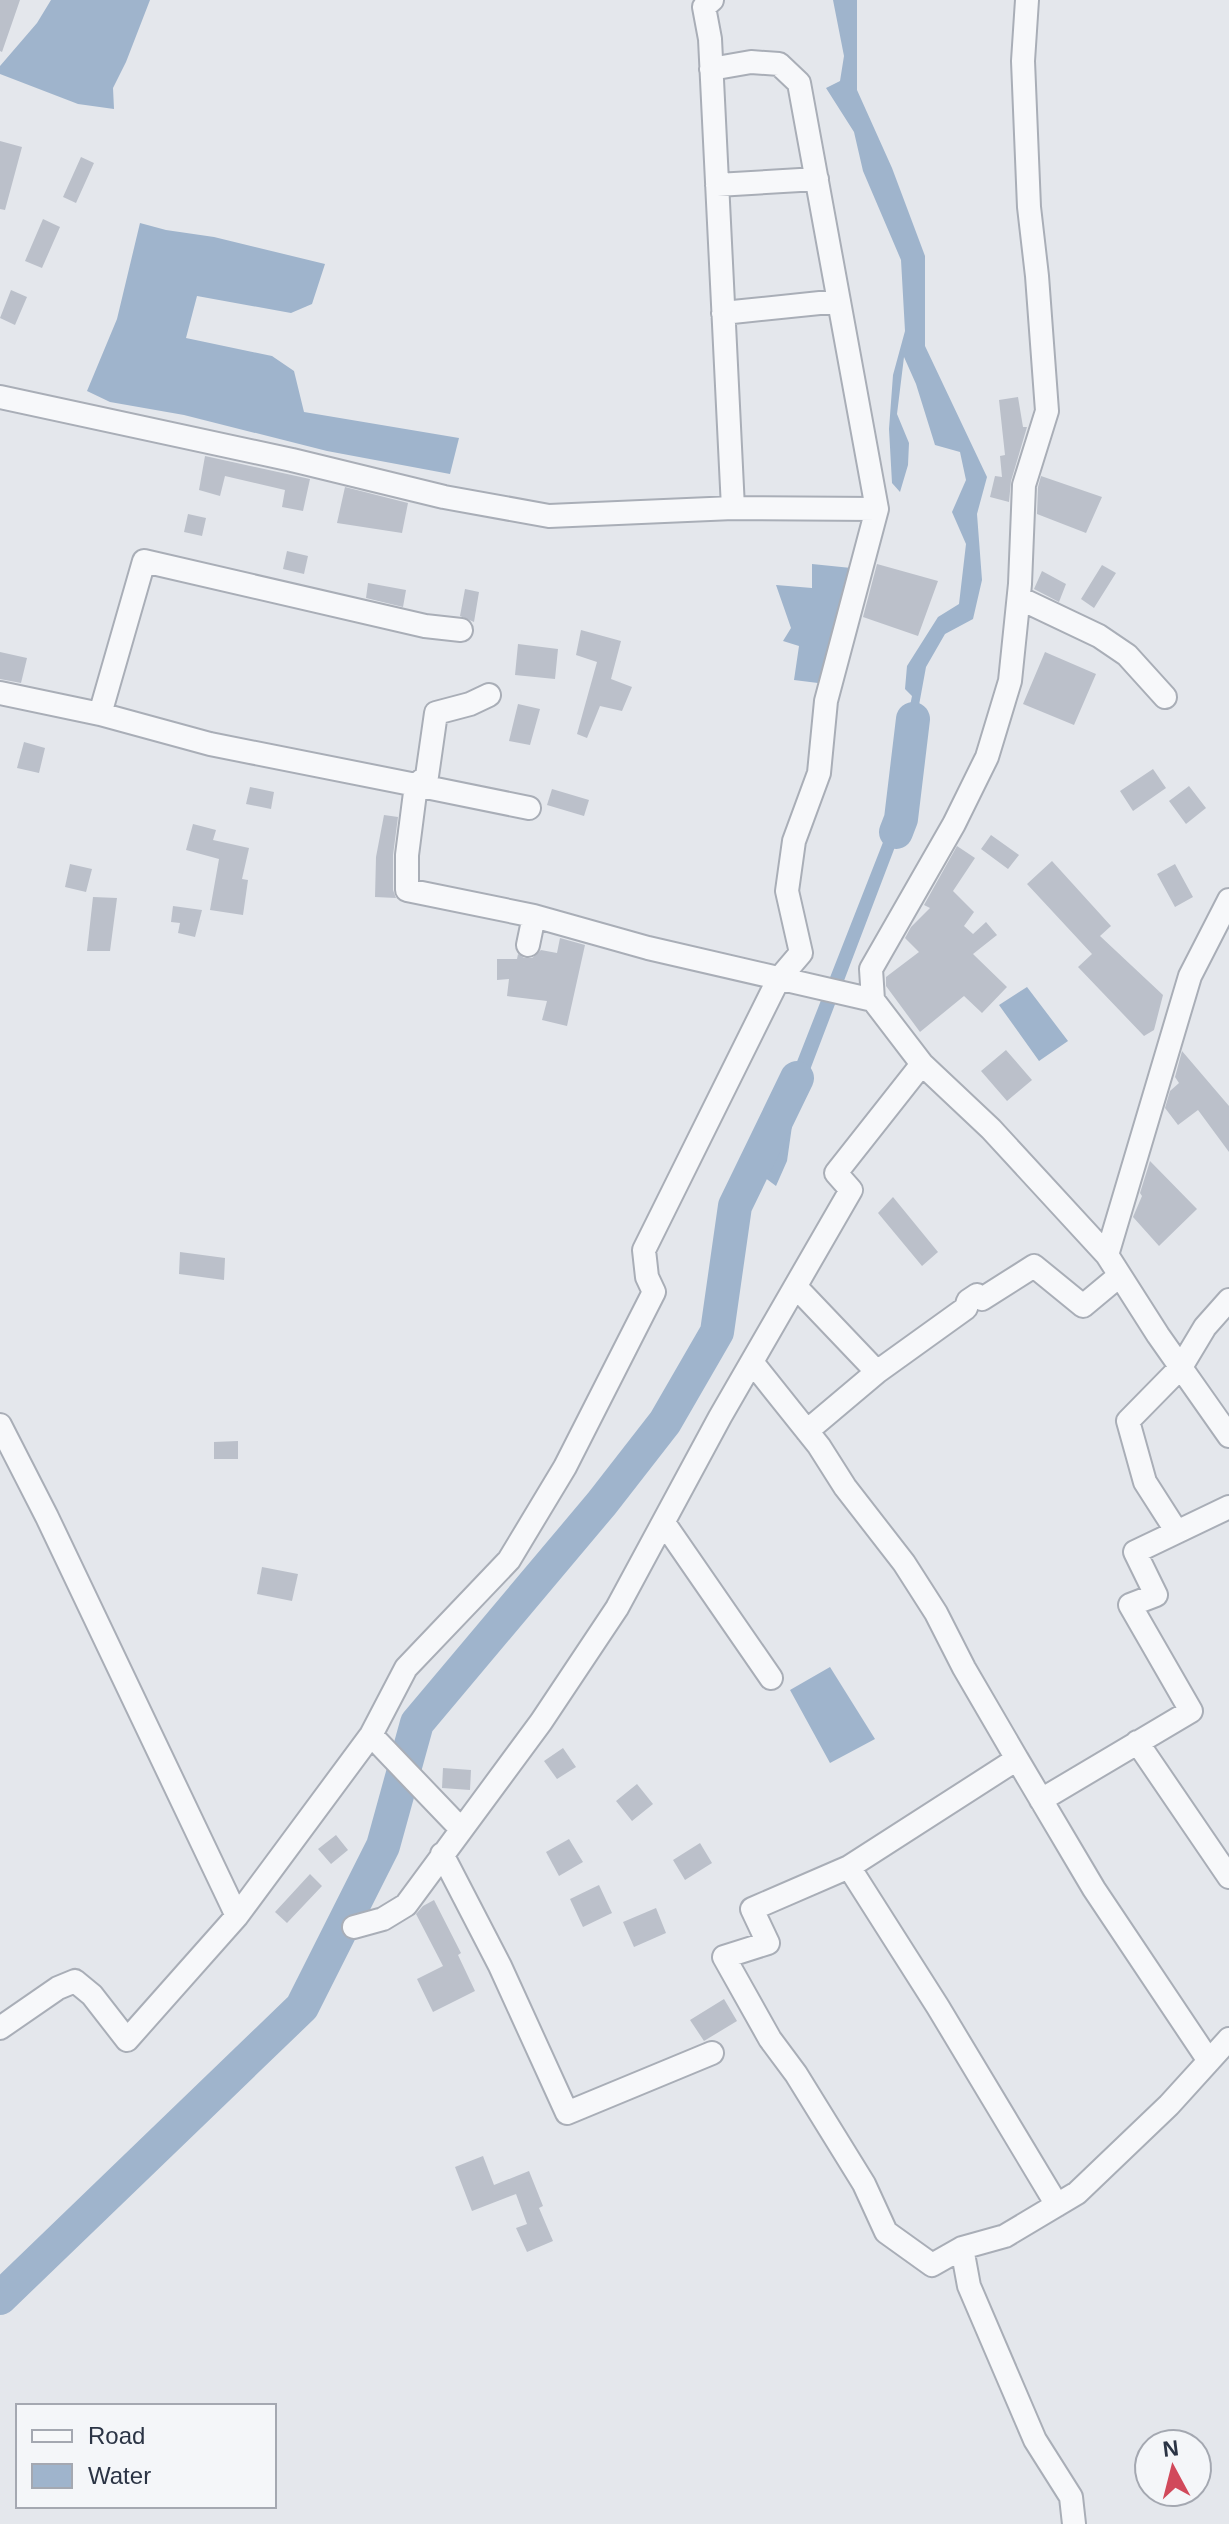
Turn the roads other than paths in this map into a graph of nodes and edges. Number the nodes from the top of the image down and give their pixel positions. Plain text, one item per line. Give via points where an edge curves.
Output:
1 (712, 0) edge
2 (1027, 0) edge
3 (711, 69) junction
4 (817, 179) junction
5 (717, 185) junction
6 (839, 301) junction
7 (723, 313) junction
8 (0, 397) edge
9 (733, 508) junction
10 (877, 509) junction
11 (1019, 598) junction
12 (461, 630) dead end
13 (0, 693) edge
14 (489, 695) dead end
15 (1165, 697) dead end
16 (100, 714) junction
17 (416, 785) junction
18 (529, 808) dead end
19 (1229, 900) edge
20 (534, 916) junction
21 (528, 945) dead end
22 (778, 980) junction
23 (873, 1000) junction
24 (922, 1064) junction
25 (1107, 1255) junction
26 (1119, 1276) junction
27 (796, 1287) junction
28 (1229, 1300) edge
29 (752, 1362) junction
30 (1181, 1367) junction
31 (877, 1372) junction
32 (0, 1425) edge
33 (807, 1431) junction
34 (1229, 1436) edge
35 (1229, 1507) edge
36 (664, 1523) junction
37 (1177, 1532) junction
38 (771, 1678) dead end
39 (371, 1735) junction
40 (1137, 1742) junction
41 (1017, 1759) junction
42 (1041, 1800) junction
43 (461, 1829) junction
44 (442, 1854) junction
45 (849, 1867) junction
46 (1229, 1877) edge
47 (237, 1916) junction
48 (354, 1927) dead end
49 (0, 2028) edge
50 (1229, 2039) edge
51 (712, 2053) dead end
52 (1209, 2061) junction
53 (1057, 2205) junction
54 (962, 2248) junction
55 (1074, 2524) edge

1 - 3 street via 704,7
2 - 11 street via 1023,61 1029,207 1047,411 1024,485
3 - 4 street via 751,62 779,64 799,83
3 - 5 street
4 - 5 street
4 - 6 street
5 - 7 street
6 - 7 street
6 - 10 street
7 - 9 street
8 - 9 street via 549,516
9 - 10 street
10 - 22 street via 826,701 819,773 794,841 787,891 801,953
11 - 15 street via 1117,648
11 - 23 street via 1010,681 987,757 871,969
12 - 16 street via 144,561
13 - 16 street
14 - 17 street via 436,713 427,776
16 - 17 street via 210,744
17 - 18 street
17 - 20 street via 407,890
19 - 25 street via 1190,976
20 - 21 street
20 - 22 street
22 - 23 street
22 - 39 street via 644,1250 654,1292 565,1467 509,1560 406,1668
23 - 24 street
24 - 25 street via 991,1129
24 - 27 street via 836,1173 851,1190
25 - 26 street
26 - 30 street
26 - 31 street via 1083,1306 1034,1266 982,1299 977,1295 968,1301 966,1308
27 - 29 street
27 - 31 street
28 - 30 street
29 - 33 street
29 - 36 street
30 - 34 street
30 - 37 street via 1128,1421 1145,1482
31 - 33 street
32 - 47 street
33 - 41 street via 904,1563
35 - 37 street
36 - 38 street
36 - 43 street via 617,1608
37 - 40 street via 1135,1552 1156,1595 1130,1605 1191,1711
39 - 43 street
39 - 47 street
40 - 42 street
40 - 46 street
41 - 42 street
41 - 45 street
42 - 52 street
43 - 44 street
44 - 48 street via 406,1905
44 - 51 street via 567,2113
45 - 53 street
45 - 54 street via 752,1909 768,1943 724,1957 864,2184 886,2232 932,2265
47 - 49 street via 127,2040 75,1981
50 - 52 street
52 - 53 street via 1077,2193
53 - 54 street via 1005,2236
54 - 55 street via 969,2286 1035,2440 1071,2497

